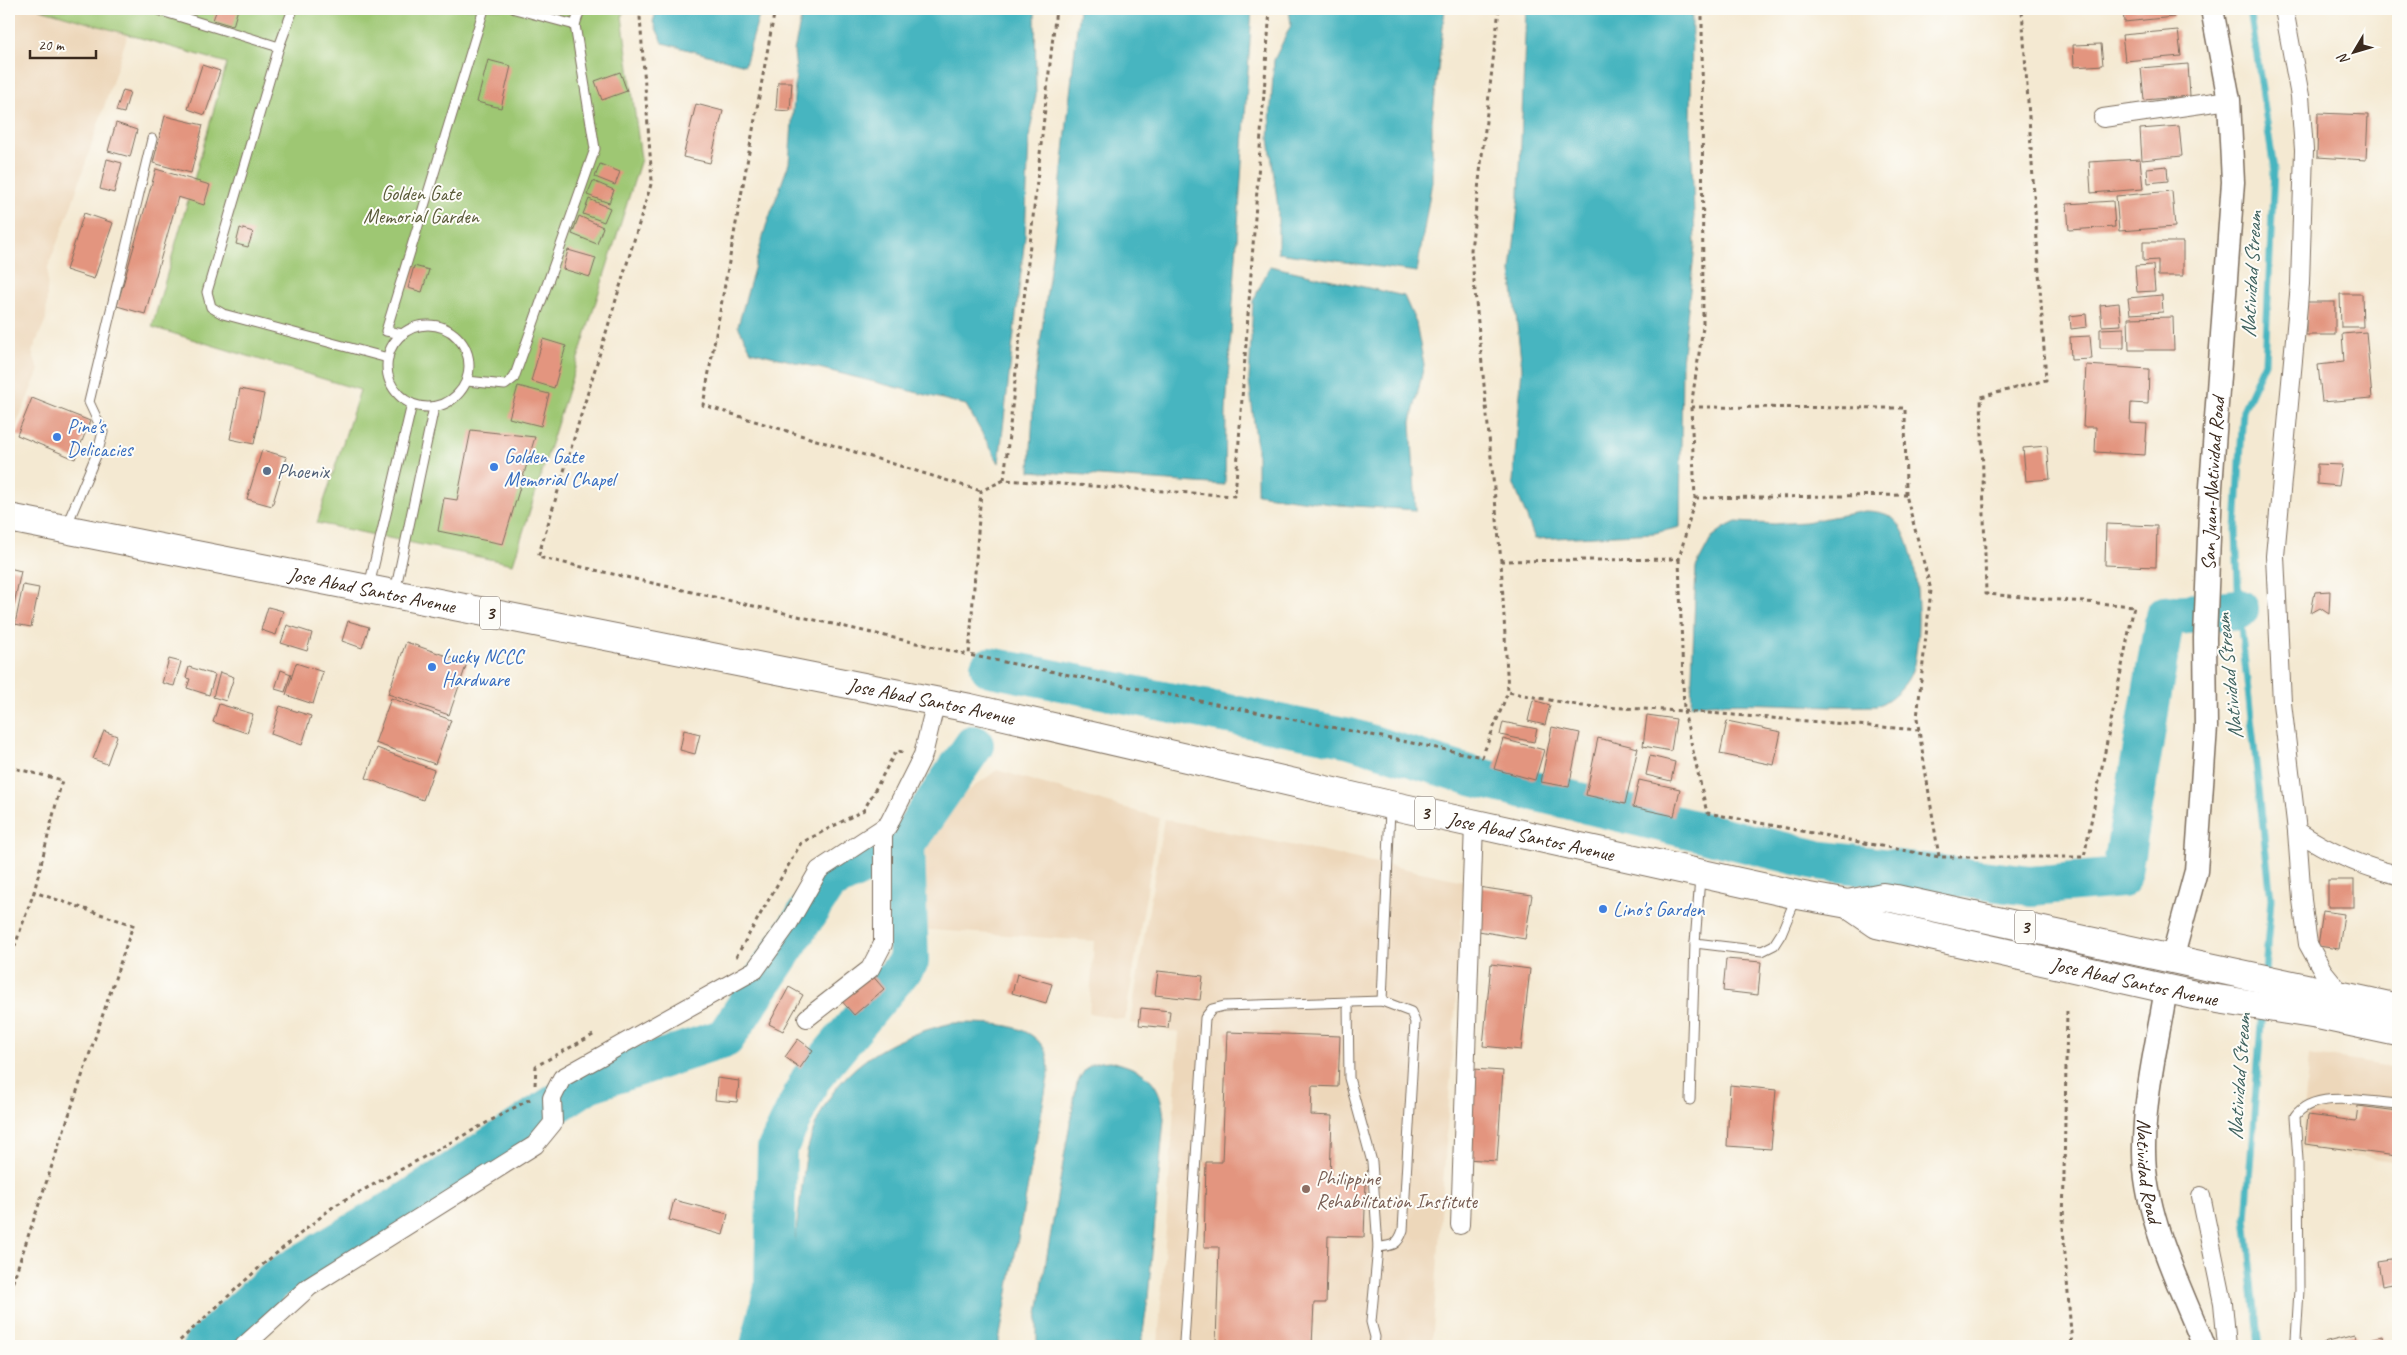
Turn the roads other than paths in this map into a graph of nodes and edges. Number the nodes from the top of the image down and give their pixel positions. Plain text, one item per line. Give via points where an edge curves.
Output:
1 (155, 9) edge
2 (293, 9) edge
3 (484, 9) edge
4 (515, 9) edge
5 (580, 9) edge
6 (2212, 9) edge
7 (2284, 9) edge
8 (575, 25) junction
9 (279, 47) junction
10 (2229, 100) junction
11 (2103, 118) dead end
12 (152, 139) dead end
13 (403, 334) junction
14 (388, 358) junction
15 (467, 381) junction
16 (412, 404) junction
17 (434, 407) junction
18 (9, 518) edge
19 (65, 530) junction
20 (382, 592) junction
21 (936, 701) junction
22 (1390, 805) junction
23 (1474, 824) junction
24 (886, 829) junction
25 (2297, 831) junction
26 (1701, 874) junction
27 (2398, 875) edge
28 (1798, 895) junction
29 (1848, 904) junction
30 (1695, 943) junction
31 (2172, 959) junction
32 (2166, 989) junction
33 (1382, 1001) junction
34 (2328, 1001) junction
35 (1348, 1002) junction
36 (2398, 1008) edge
37 (807, 1018) dead end
38 (2398, 1032) edge
39 (1690, 1100) dead end
40 (2398, 1104) edge
41 (2201, 1196) dead end
42 (1460, 1225) dead end
43 (1378, 1247) junction
44 (244, 1346) edge
45 (1186, 1346) edge
46 (1374, 1346) edge
47 (2204, 1346) edge
48 (2227, 1346) edge
49 (2298, 1346) edge

1 - 9 lane
2 - 9 lane
3 - 13 lane via 386,331
4 - 8 lane
5 - 8 lane
6 - 10 street, San Juan-Natividad Road
7 - 25 street via 2300,96 2304,150 2300,284 2275,556 2282,703
8 - 15 lane via 595,149 514,378 505,385
9 - 14 lane via 207,292 211,307 222,314
10 - 11 street
10 - 31 street, San Juan-Natividad Road via 2233,182 2211,487 2205,638 2206,727 2196,872
12 - 19 lane via 89,402 103,432
13 - 14 lane via 393,344
13 - 15 lane via 416,327 431,325 446,329 467,351 470,366
14 - 16 lane via 390,380 395,390
15 - 17 lane via 454,398
16 - 17 lane
16 - 20 lane
17 - 20 lane
18 - 19 highway, Jose Abad Santos Avenue / 3
19 - 20 highway, Jose Abad Santos Avenue / 3
20 - 21 highway, Jose Abad Santos Avenue / 3
21 - 22 highway, Jose Abad Santos Avenue / 3
21 - 24 street via 923,755
22 - 23 highway, Jose Abad Santos Avenue / 3
22 - 33 lane
23 - 26 highway, Jose Abad Santos Avenue / 3
23 - 42 street
24 - 37 street via 883,944 879,955 870,969
24 - 44 street via 819,870 788,924 755,970 562,1078 552,1098 553,1124 535,1145 309,1287
25 - 27 street via 2319,846
25 - 34 street via 2308,944 2323,971
26 - 28 highway, Jose Abad Santos Avenue / 3
26 - 30 lane
28 - 29 highway, Jose Abad Santos Avenue / 3
28 - 30 lane via 1774,945 1762,951
29 - 31 highway, Jose Abad Santos Avenue / 3 via 1882,897 1896,899
29 - 32 highway, Jose Abad Santos Avenue / 3 via 1877,924
30 - 39 lane
31 - 34 highway, Jose Abad Santos Avenue / 3
32 - 34 highway, Jose Abad Santos Avenue / 3 via 2199,996
32 - 47 street, Natividad Road via 2144,1147 2147,1182 2156,1226
33 - 35 lane
33 - 43 lane via 1411,1012 1415,1022 1403,1230 1399,1242
34 - 36 highway, Jose Abad Santos Avenue / 3
34 - 38 highway, Jose Abad Santos Avenue / 3
35 - 43 lane via 1349,1078 1372,1162
35 - 45 lane via 1224,1006 1212,1009 1205,1018
40 - 49 lane via 2319,1100 2306,1105 2295,1116
41 - 48 street via 2223,1302
43 - 46 lane via 1371,1322

